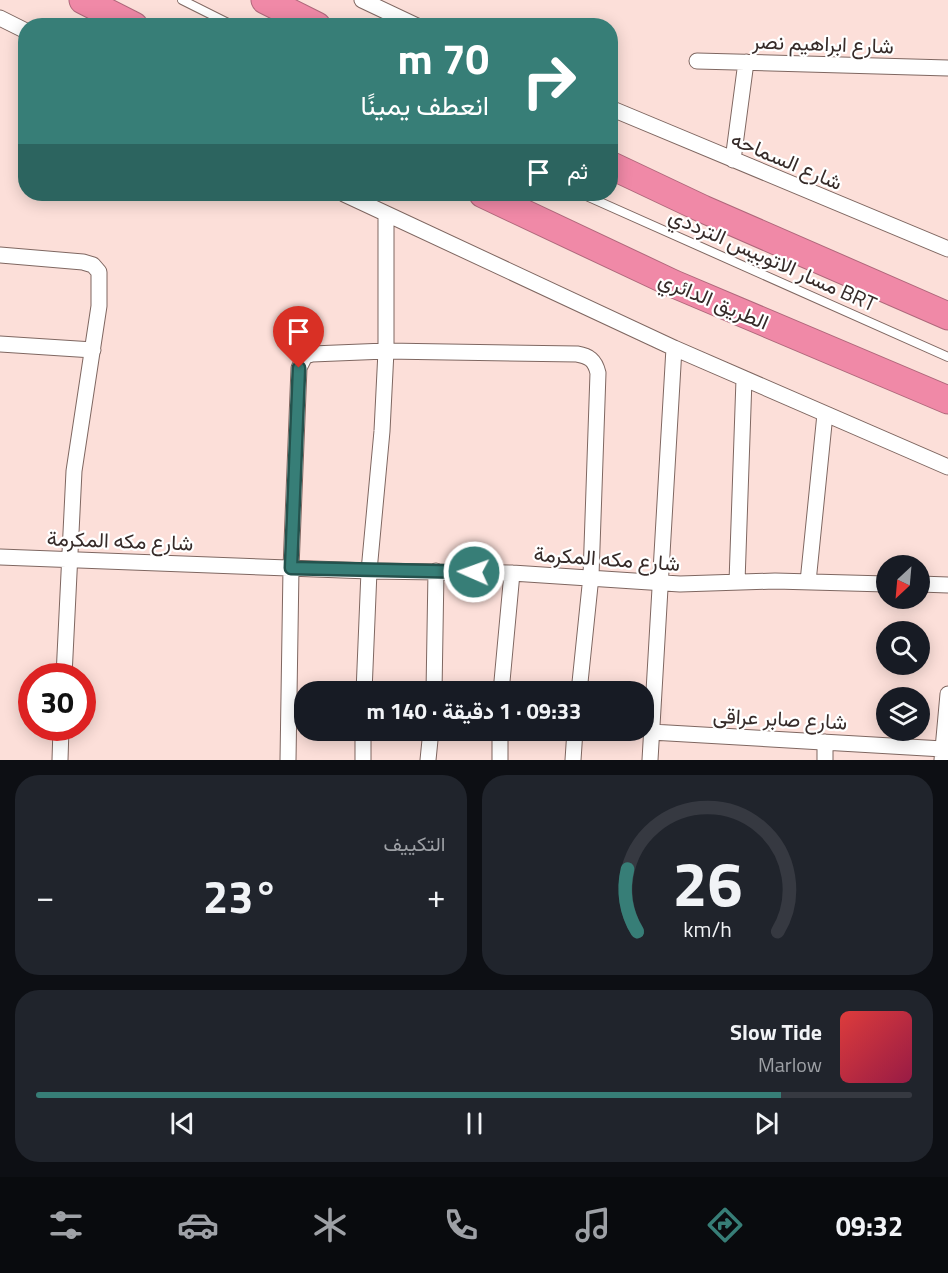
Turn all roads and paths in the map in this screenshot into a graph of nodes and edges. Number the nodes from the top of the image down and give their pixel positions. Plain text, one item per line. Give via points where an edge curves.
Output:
1 (83, 0) edge
2 (182, 0) edge
3 (265, 0) edge
4 (362, 0) edge
5 (387, 6) edge
6 (0, 18) edge
7 (118, 18) edge
8 (218, 18) edge
9 (301, 18) edge
10 (405, 18) edge
11 (18, 27) edge
12 (697, 61) dead end
13 (746, 62) junction
14 (948, 68) edge
15 (618, 111) edge
16 (733, 160) junction
17 (618, 169) edge
18 (358, 201) edge
19 (498, 201) edge
20 (598, 201) edge
21 (386, 215) junction
22 (948, 249) edge
23 (0, 255) edge
24 (948, 316) edge
25 (0, 344) edge
26 (674, 348) junction
27 (93, 350) junction
28 (386, 351) junction
29 (948, 357) edge
30 (744, 379) junction
31 (948, 400) edge
32 (825, 414) junction
33 (948, 467) edge
34 (0, 557) edge
35 (69, 560) junction
36 (291, 568) junction
37 (369, 571) junction
38 (436, 571) junction
39 (512, 573) junction
40 (591, 576) junction
41 (737, 582) junction
42 (808, 582) junction
43 (661, 583) junction
44 (876, 584) edge
45 (930, 584) edge
46 (948, 585) edge
47 (65, 663) edge
48 (364, 681) edge
49 (434, 681) edge
50 (502, 681) edge
51 (580, 681) edge
52 (654, 687) edge
53 (948, 694) edge
54 (654, 732) edge
55 (61, 741) edge
56 (363, 741) edge
57 (430, 741) edge
58 (500, 741) edge
59 (574, 741) edge
60 (651, 741) edge
61 (825, 742) junction
62 (942, 754) edge
63 (60, 760) edge
64 (288, 760) edge
65 (363, 760) edge
66 (428, 760) edge
67 (500, 760) edge
68 (573, 760) edge
69 (650, 760) edge
70 (825, 760) edge

1 - 7 highway
2 - 8 lane
3 - 9 highway
4 - 5 street
5 - 10 street
6 - 11 street
12 - 13 street, شارع ابراهيم نصر
13 - 14 street, شارع ابراهيم نصر
13 - 16 street
15 - 16 street, شارع السماحه
16 - 22 street, شارع السماحه
17 - 24 highway
18 - 21 street
19 - 31 highway, الطريق الدائري via 674,284
20 - 29 lane, مسار الاتوبيس الترددي BRT
21 - 26 street
21 - 28 street
23 - 27 street via 93,265 101,283
25 - 27 street
26 - 30 street
26 - 43 street
27 - 35 street via 77,446
28 - 36 street via 312,354 301,361
28 - 37 street
28 - 40 street via 577,354 591,359 598,373
30 - 32 street
30 - 41 street
32 - 33 street
32 - 42 street
34 - 35 street, شارع مكه المكرمة
35 - 36 street, شارع مكه المكرمة
35 - 47 street
36 - 37 street, شارع مكه المكرمة
36 - 64 street
37 - 38 street, شارع مكه المكرمة
37 - 48 street
38 - 39 street, شارع مكه المكرمة
38 - 49 street
39 - 40 street, شارع مكه المكرمة
39 - 50 street
40 - 43 street, شارع مكه المكرمة
40 - 51 street
41 - 42 street, شارع مكه المكرمة
41 - 43 street, شارع مكه المكرمة
42 - 44 street, شارع مكه المكرمة
43 - 52 street
45 - 46 street
53 - 62 street
54 - 61 street, شارع صابر عراقى
55 - 63 street
56 - 65 street
57 - 66 street
58 - 67 street
59 - 68 street
60 - 69 street
61 - 62 street, شارع صابر عراقى
61 - 70 street

